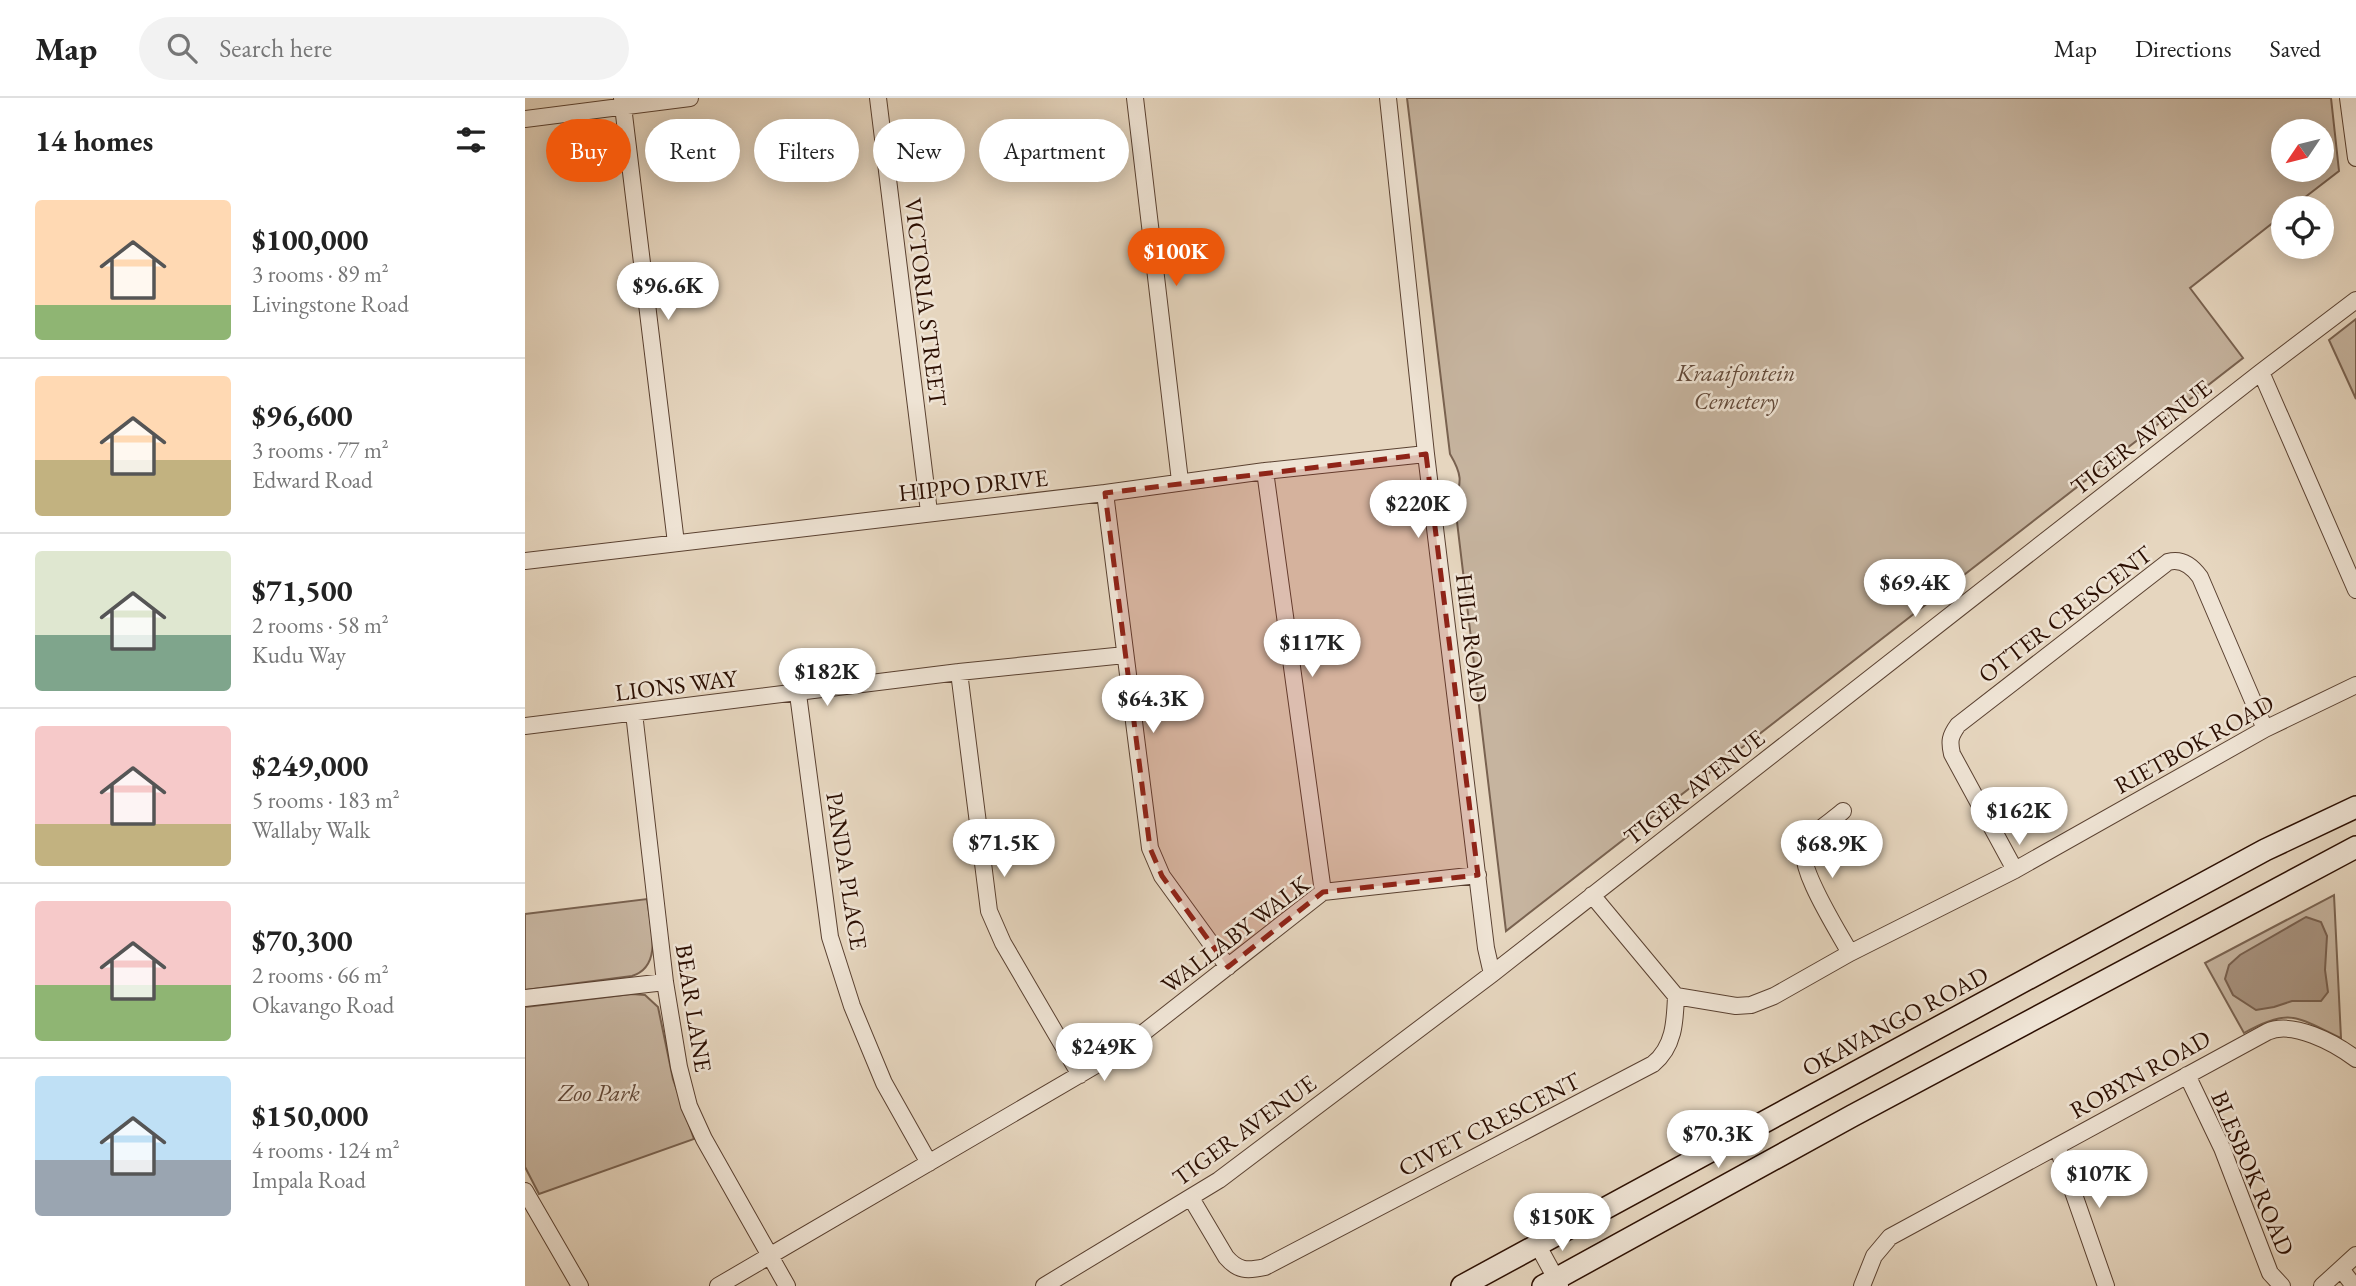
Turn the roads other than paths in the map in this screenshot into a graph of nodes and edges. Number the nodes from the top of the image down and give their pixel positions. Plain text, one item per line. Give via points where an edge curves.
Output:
1 (690, 98) edge
2 (878, 98) edge
3 (1135, 98) edge
4 (1388, 98) edge
5 (2348, 98) edge
6 (622, 102) edge
7 (525, 119) edge
8 (2356, 158) edge
9 (2356, 300) edge
10 (2260, 372) junction
11 (1426, 454) junction
12 (1265, 471) junction
13 (1181, 481) junction
14 (1105, 493) junction
15 (929, 512) junction
16 (676, 543) junction
17 (525, 561) edge
18 (2356, 590) edge
19 (1125, 655) junction
20 (959, 672) junction
21 (2356, 685) edge
22 (798, 694) junction
23 (634, 713) junction
24 (525, 726) edge
25 (2265, 729) junction
26 (2356, 807) edge
27 (1843, 811) dead end
28 (2356, 847) edge
29 (2015, 870) junction
30 (1478, 875) junction
31 (1323, 892) junction
32 (1592, 895) junction
33 (1850, 953) junction
34 (1228, 967) junction
35 (1492, 974) junction
36 (665, 982) junction
37 (1676, 996) junction
38 (525, 998) edge
39 (2356, 1059) edge
40 (1080, 1075) junction
41 (2187, 1075) junction
42 (2057, 1146) junction
43 (929, 1163) junction
44 (525, 1191) edge
45 (1191, 1198) junction
46 (1537, 1244) junction
47 (2356, 1255) edge
48 (770, 1256) junction
49 (2341, 1269) junction
50 (1069, 1280) edge
51 (1553, 1284) edge
52 (580, 1286) edge
53 (718, 1286) edge
54 (787, 1286) edge
55 (1044, 1286) edge
56 (1462, 1286) edge
57 (1862, 1286) edge
58 (2106, 1286) edge
59 (2282, 1286) edge
60 (2322, 1286) edge
61 (2354, 1286) edge

1 - 6 street
2 - 15 street, VICTORIA STREET
3 - 13 street
4 - 11 street, HILL ROAD
5 - 8 street
6 - 7 street
6 - 16 street
9 - 10 street, TIGER AVENUE
10 - 18 street
10 - 32 street, TIGER AVENUE
11 - 12 street, HIPPO DRIVE
11 - 30 street, HILL ROAD
12 - 13 street, HIPPO DRIVE
12 - 31 street
13 - 14 street, HIPPO DRIVE
14 - 15 street, HIPPO DRIVE
14 - 19 street
15 - 16 street, HIPPO DRIVE
16 - 17 street, HIPPO DRIVE
19 - 20 street, LIONS WAY
19 - 34 street via 1150,848 1162,876
20 - 22 street, LIONS WAY
20 - 40 street via 989,911
21 - 25 street, RIETBOK ROAD
22 - 23 street, LIONS WAY
22 - 43 street, PANDA PLACE via 830,937 884,1083
23 - 24 street, LIONS WAY
23 - 36 street, BEAR LANE
25 - 29 street, RIETBOK ROAD
25 - 29 street, OTTER CRESCENT via 2200,577 2185,563 2168,562 1958,725 1951,736 1952,754
26 - 46 main road, OKAVANGO ROAD via 2265,850
27 - 33 street via 1807,843 1803,857
28 - 51 main road via 1852,1116
29 - 33 street, RIETBOK ROAD
30 - 31 street, WALLABY WALK
30 - 35 street, HILL ROAD
31 - 34 street, WALLABY WALK
32 - 35 street, TIGER AVENUE
32 - 37 street
33 - 37 street, RIETBOK ROAD via 1751,1005
34 - 40 street, WALLABY WALK via 1119,1051
35 - 45 street, TIGER AVENUE
36 - 38 street
36 - 48 street, BEAR LANE via 689,1106
37 - 45 street, CIVET CRESCENT via 1671,1039 1653,1064 1265,1267 1241,1270 1233,1265
39 - 41 street, ROBYN ROAD via 2299,1030 2282,1027
40 - 43 street, WALLABY WALK
41 - 42 street, ROBYN ROAD
41 - 59 street, BLESBOK ROAD via 2222,1148 2270,1273
42 - 57 street, ROBYN ROAD via 1890,1237 1874,1256
42 - 58 street
43 - 48 street, WALLABY WALK
44 - 52 street
45 - 50 street, TIGER AVENUE
46 - 51 street
46 - 56 main road, OKAVANGO ROAD
47 - 49 street
48 - 53 street, WALLABY WALK
48 - 54 street, BEAR LANE
49 - 60 street
49 - 61 street
50 - 55 street, TIGER AVENUE

